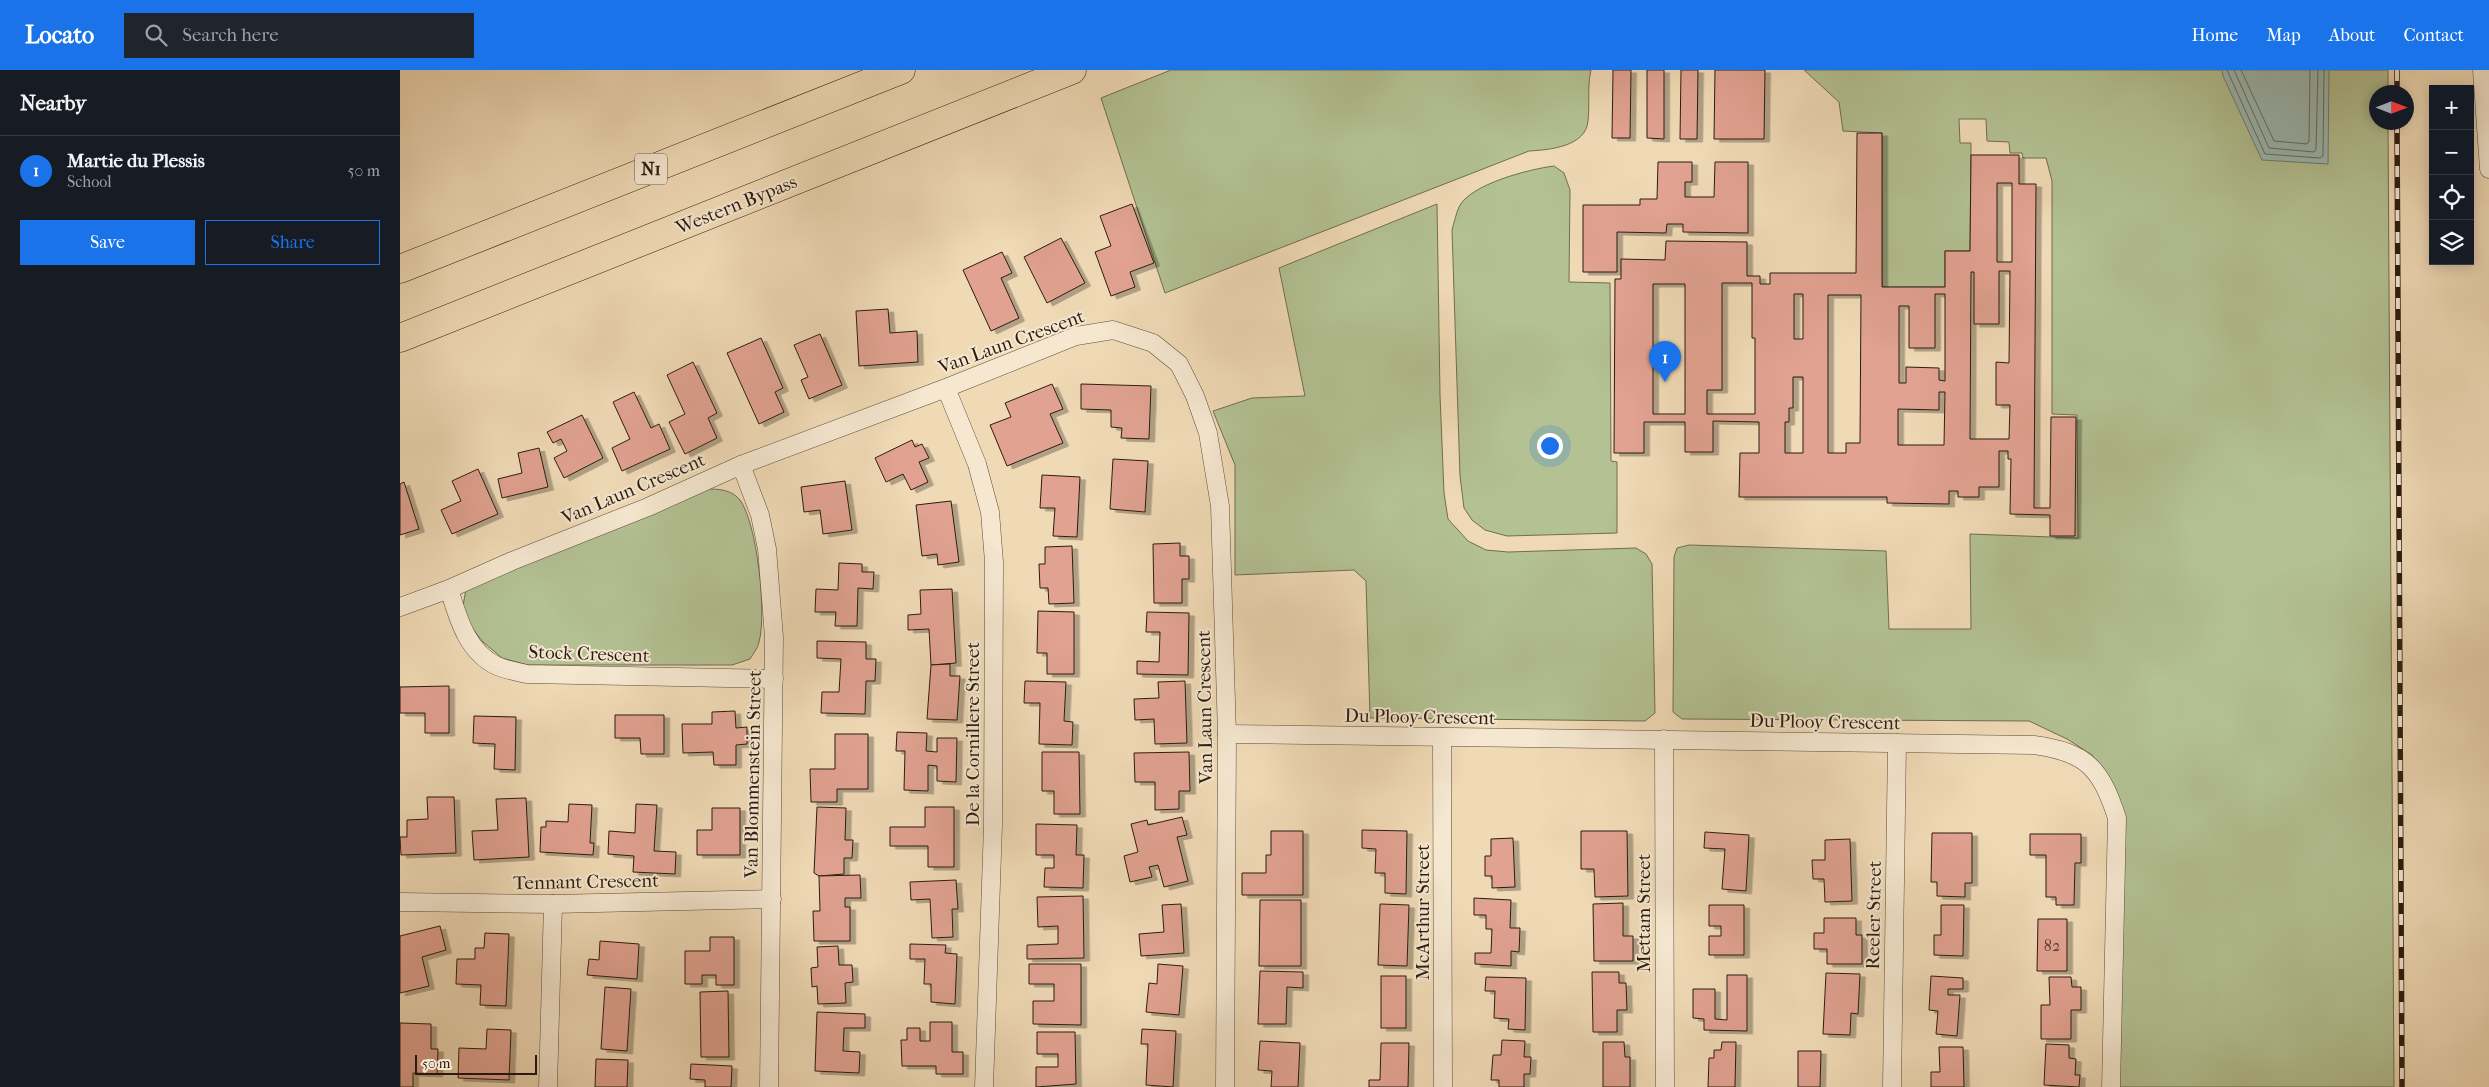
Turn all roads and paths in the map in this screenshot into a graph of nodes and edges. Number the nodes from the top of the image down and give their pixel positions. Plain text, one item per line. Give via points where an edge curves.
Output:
1 (901, 70) edge
2 (1072, 70) edge
3 (2482, 70) edge
4 (2489, 168) edge
5 (400, 269) edge
6 (400, 338) edge
7 (946, 388) junction
8 (741, 465) junction
9 (449, 589) junction
10 (400, 607) edge
11 (774, 679) junction
12 (1227, 734) junction
13 (1442, 737) junction
14 (1664, 739) junction
15 (1897, 743) junction
16 (772, 898) junction
17 (400, 902) edge
18 (553, 904) junction
19 (548, 1087) edge
20 (769, 1087) edge
21 (984, 1087) edge
22 (1225, 1087) edge
23 (1443, 1087) edge
24 (1665, 1087) edge
25 (1892, 1087) edge
26 (2111, 1087) edge

1 - 5 highway, N1
2 - 6 highway, Western Bypass
3 - 4 street
7 - 8 street, Van Laun Crescent
7 - 12 street, Van Laun Crescent via 1093,332 1113,330 1153,343 1178,364 1195,396 1208,433 1220,506
7 - 21 street, De la Cornillere Street via 977,464 990,512 994,562 993,825
8 - 9 street, Van Laun Crescent
8 - 11 street, Van Blommenstein Street via 760,515 768,549
9 - 10 street, Van Laun Crescent
9 - 11 street, Stock Crescent via 461,628 476,651 497,666 527,674
11 - 16 street, Van Blommenstein Street
12 - 13 street, Du Plooy Crescent
12 - 22 street, Van Laun Crescent
13 - 14 street, Du Plooy Crescent
13 - 23 street, McArthur Street
14 - 15 street, Du Plooy Crescent
14 - 24 street, Mettam Street
15 - 25 street, Reeler Street
15 - 26 street, Du Plooy Crescent via 2034,745 2059,749 2088,764 2100,776 2116,818
16 - 18 street, Tennant Crescent
16 - 20 street, Van Blommenstein Street
17 - 18 street, Tennant Crescent
18 - 19 street

